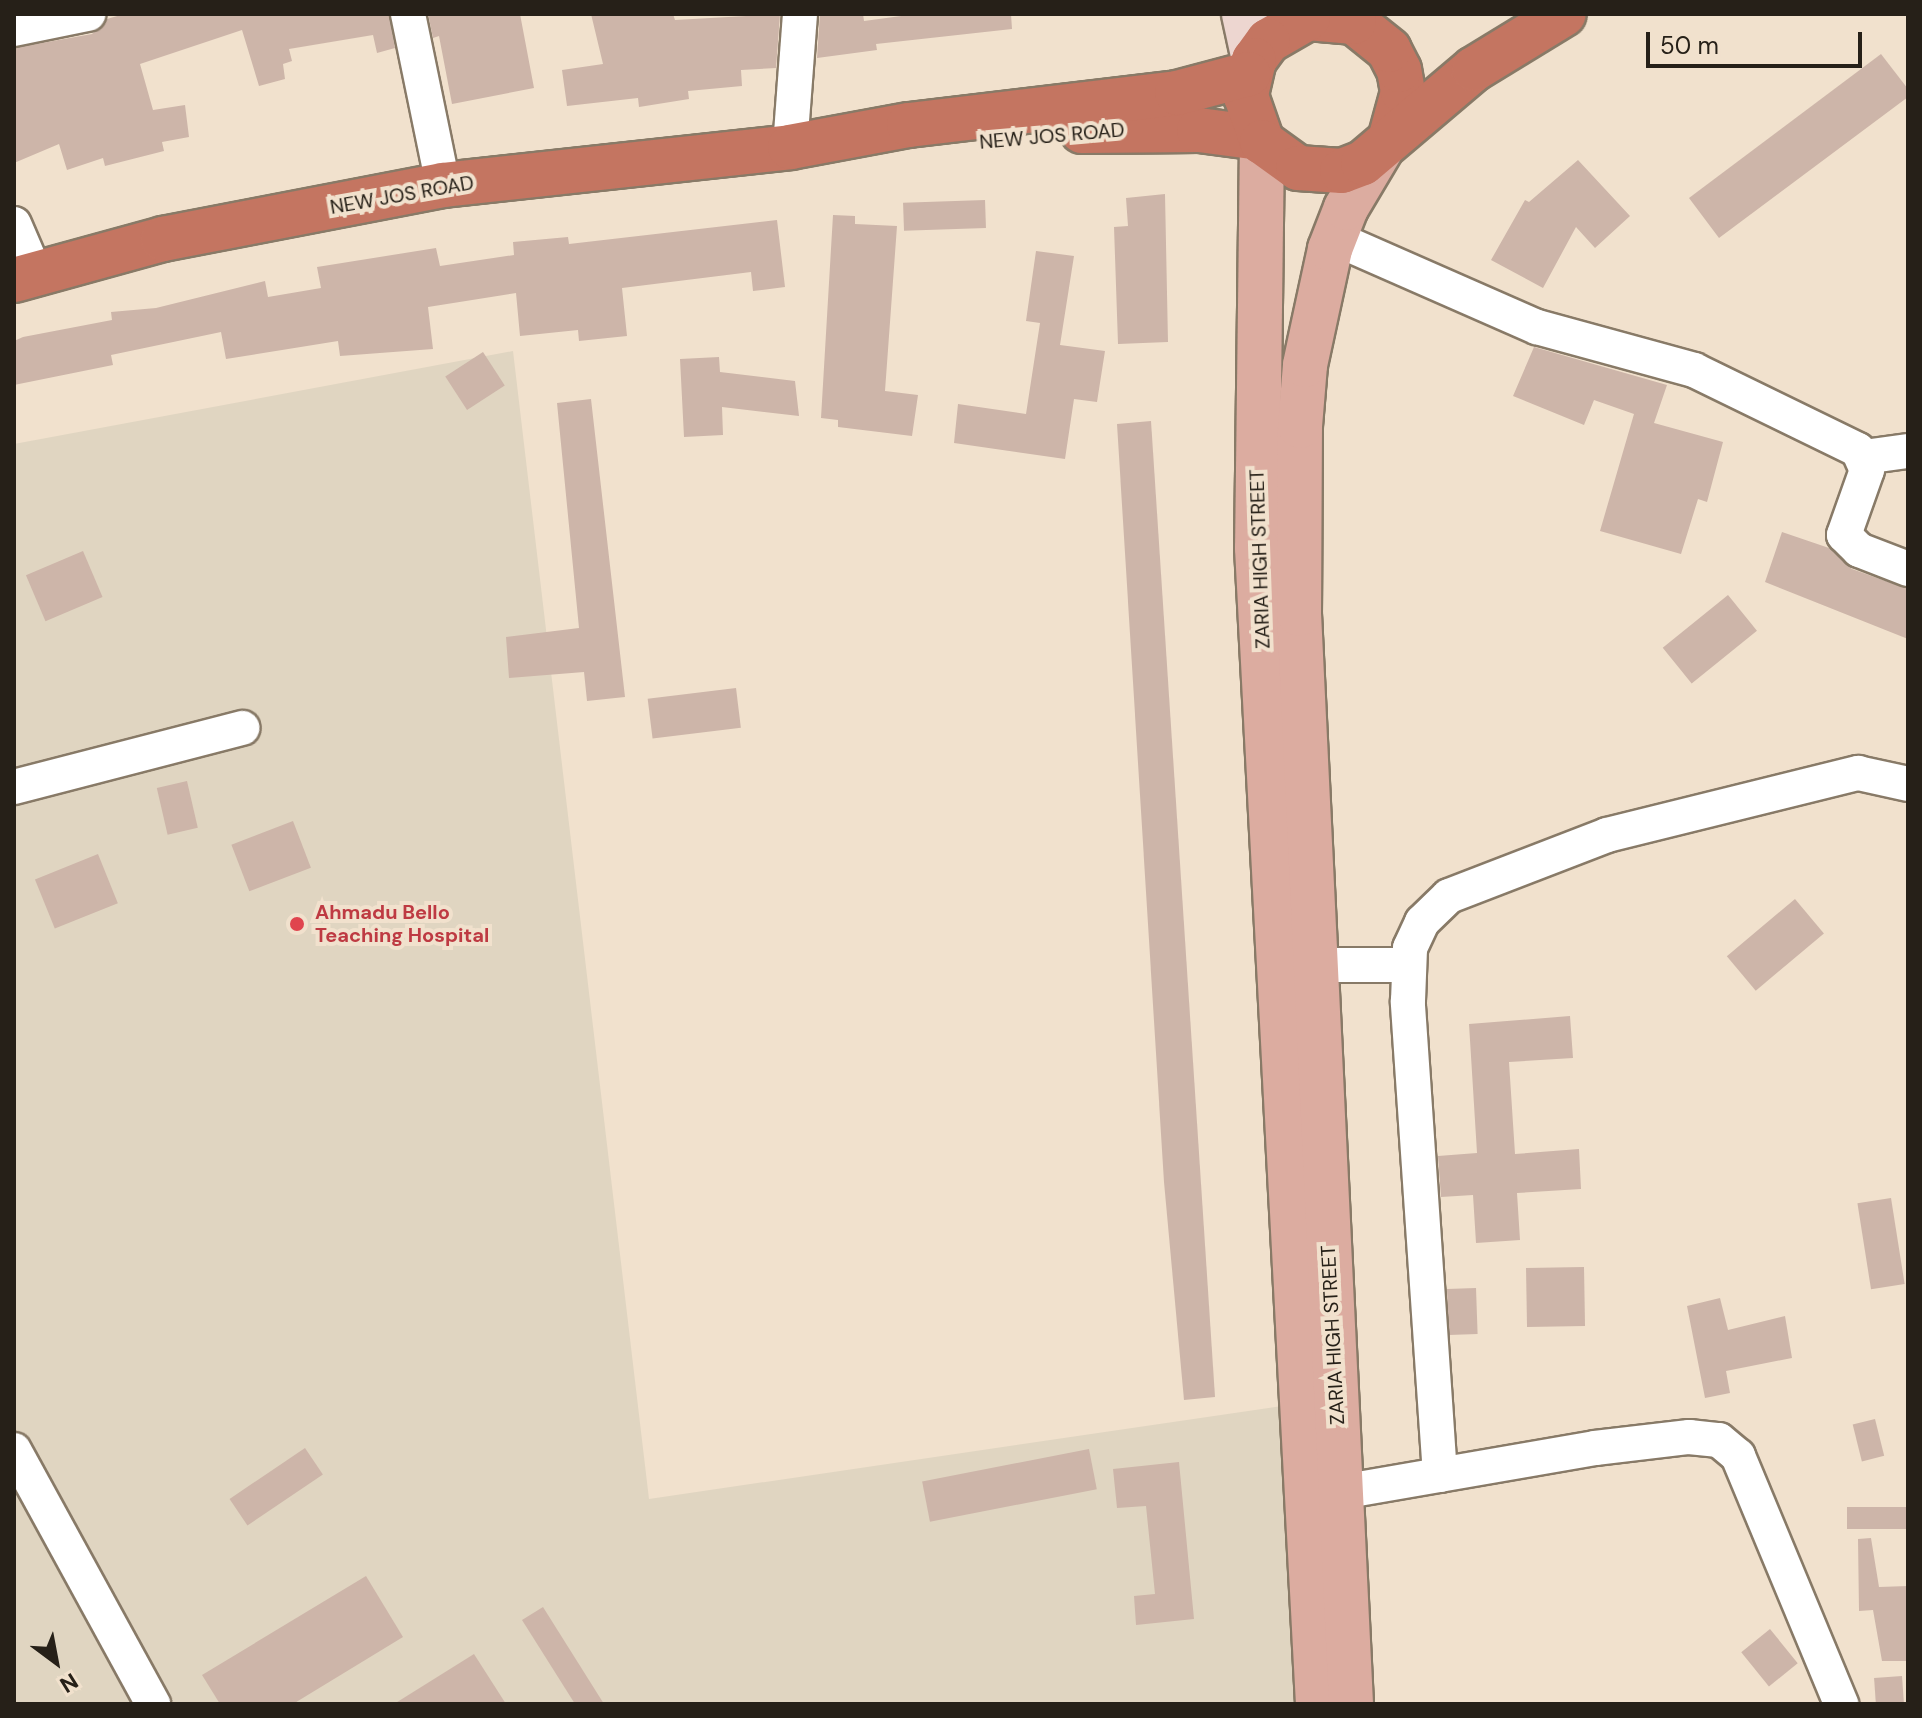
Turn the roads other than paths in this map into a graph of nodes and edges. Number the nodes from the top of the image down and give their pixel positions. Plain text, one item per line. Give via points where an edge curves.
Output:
1 (88, 14) edge
2 (408, 14) edge
3 (800, 14) edge
4 (1244, 14) edge
5 (1564, 14) edge
6 (1373, 21) edge
7 (14, 29) edge
8 (1252, 67) junction
9 (1261, 140) junction
10 (1386, 143) junction
11 (793, 147) junction
12 (443, 185) junction
13 (14, 224) edge
14 (1334, 238) junction
15 (25, 277) edge
16 (1908, 451) edge
17 (1864, 457) junction
18 (1908, 569) edge
19 (242, 728) dead end
20 (1908, 784) edge
21 (14, 787) edge
22 (1408, 965) junction
23 (1298, 970) junction
24 (14, 1450) edge
25 (1440, 1475) junction
26 (1341, 1492) junction
27 (153, 1704) edge
28 (1318, 1704) edge
29 (1351, 1704) edge
30 (1841, 1704) edge

1 - 7 street
2 - 12 street
3 - 11 street
4 - 8 main road
5 - 10 highway via 1474,69
6 - 8 highway via 1308,18 1277,34
6 - 10 highway via 1401,81 1400,115
8 - 9 highway via 1246,96
8 - 11 highway, NEW JOS ROAD via 1177,93 909,125
9 - 10 highway via 1278,158 1320,173 1363,163
9 - 11 highway, NEW JOS ROAD via 1199,130 1109,130 905,149
9 - 23 main road, ZARIA HIGH STREET via 1257,548
10 - 14 main road, ZARIA HIGH STREET
11 - 12 highway, NEW JOS ROAD
12 - 15 highway, NEW JOS ROAD via 163,239
13 - 15 street
14 - 17 street via 1537,327 1694,370
14 - 23 main road, ZARIA HIGH STREET via 1316,305 1300,426
16 - 17 street
17 - 18 street via 1867,470 1844,535 1859,550
19 - 21 street
20 - 22 street via 1858,773 1607,835 1449,896 1413,936
22 - 23 street
22 - 25 street via 1425,1310
23 - 26 main road, ZARIA HIGH STREET
23 - 28 main road, ZARIA HIGH STREET
24 - 27 street
25 - 26 street
25 - 30 street via 1595,1448 1689,1437 1719,1440 1738,1456
26 - 29 main road, ZARIA HIGH STREET

